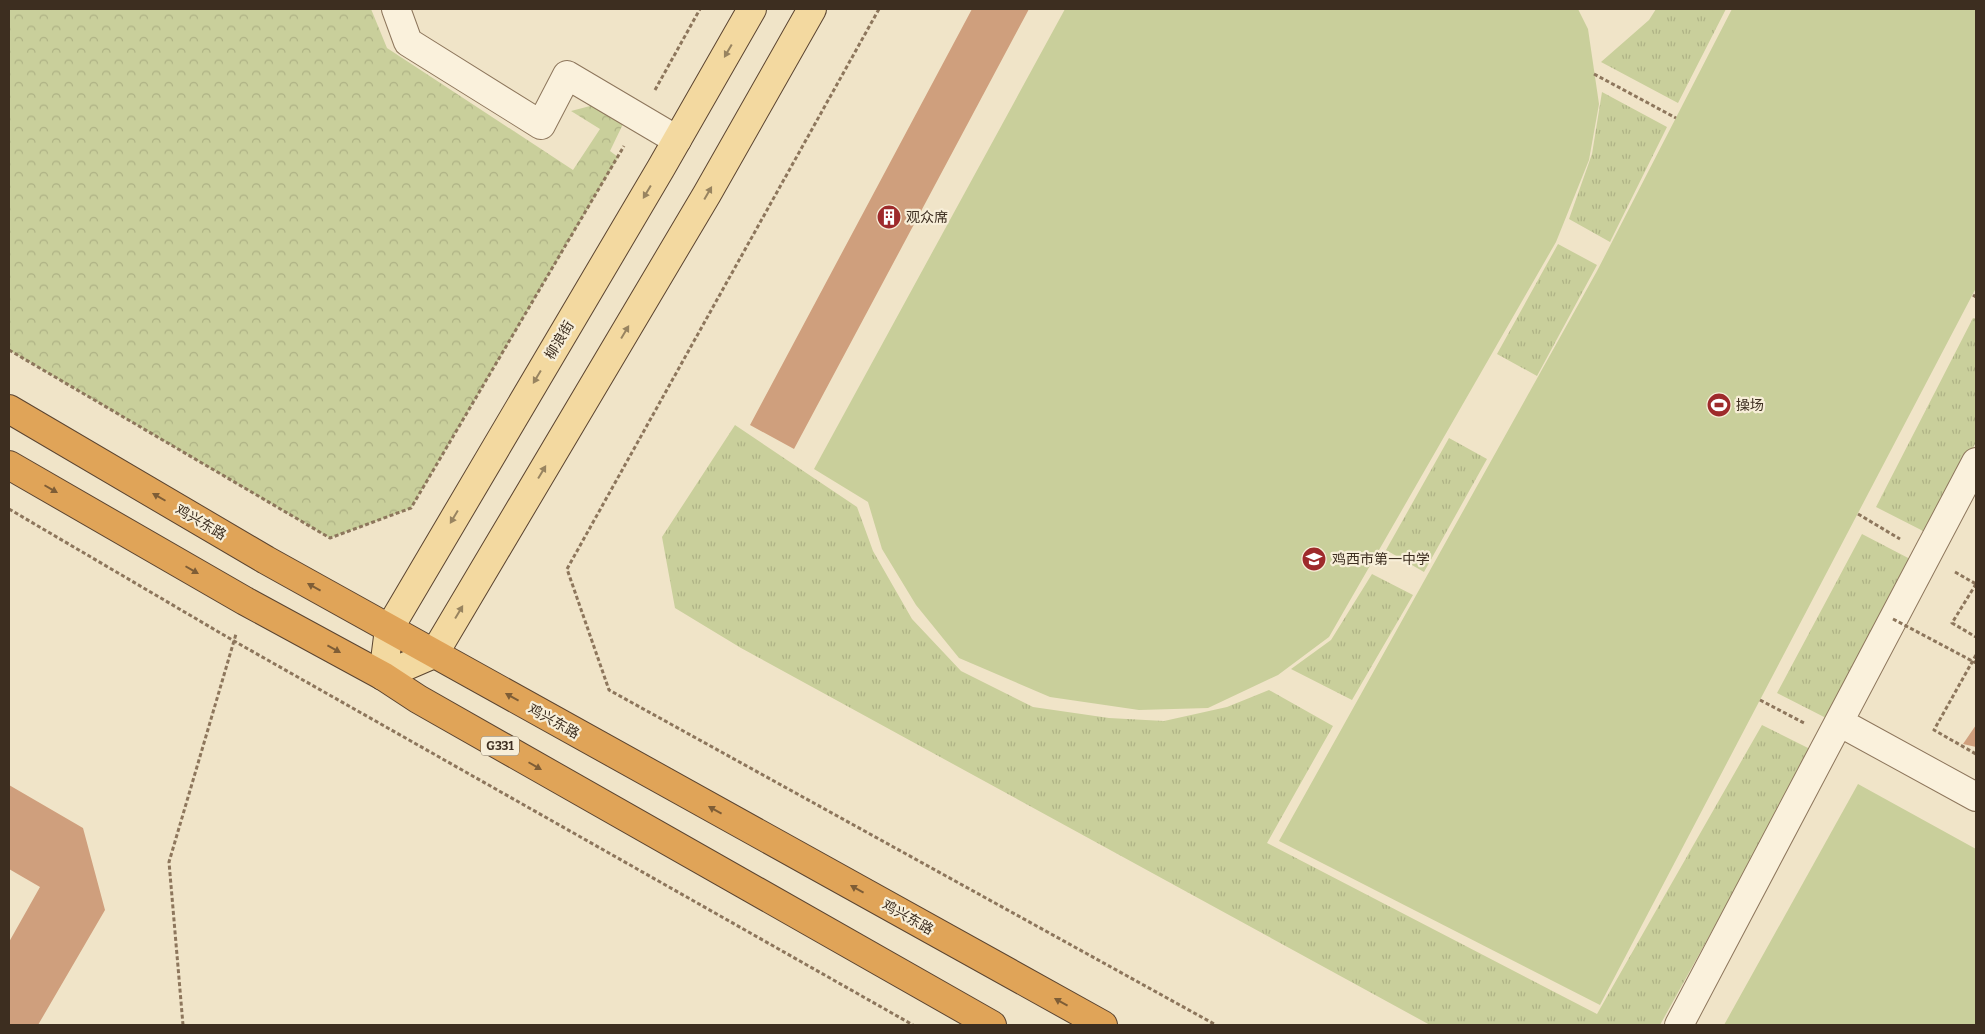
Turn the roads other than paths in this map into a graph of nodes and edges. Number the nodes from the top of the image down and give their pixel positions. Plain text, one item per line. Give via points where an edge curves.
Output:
1 (396, 9) edge
2 (752, 9) edge
3 (812, 9) edge
4 (677, 140) junction
5 (9, 409) edge
6 (1976, 462) edge
7 (9, 465) edge
8 (389, 628) junction
9 (434, 654) junction
10 (383, 676) junction
11 (1835, 729) junction
12 (1976, 797) edge
13 (992, 1025) edge
14 (1103, 1025) edge
15 (1679, 1025) edge

1 - 4 street via 408,42 541,125 567,74
2 -> 4 main road, 柳浪街
9 -> 3 main road via 707,194
4 -> 8 main road, 柳浪街
8 -> 5 highway, 鸡兴东路 via 266,560
6 - 11 street
7 -> 10 highway, G331
8 - 9 highway, 鸡兴东路
8 - 10 main road, 柳浪街
9 - 10 main road
14 -> 9 highway, 鸡兴东路
10 -> 13 highway, G331 via 418,699
11 - 12 street
11 - 15 street

